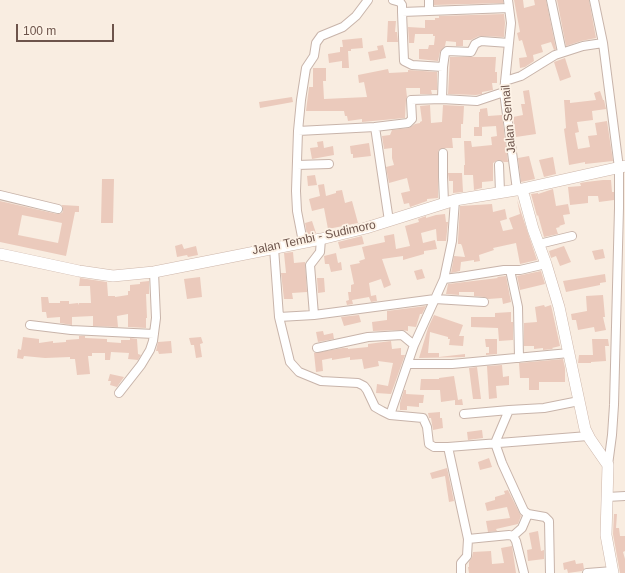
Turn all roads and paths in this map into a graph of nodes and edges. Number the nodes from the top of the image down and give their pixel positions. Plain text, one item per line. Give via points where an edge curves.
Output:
1 (368, 0) edge
2 (393, 0) edge
3 (428, 0) edge
4 (551, 0) edge
5 (594, 0) edge
6 (509, 4) edge
7 (429, 10) junction
8 (402, 12) junction
9 (509, 43) junction
10 (603, 43) junction
11 (562, 52) junction
12 (443, 67) junction
13 (505, 81) junction
14 (504, 92) junction
15 (442, 99) junction
16 (375, 127) junction
17 (298, 131) junction
18 (443, 153) dead end
19 (329, 164) dead end
20 (499, 164) dead end
21 (297, 165) junction
22 (622, 167) edge
23 (519, 190) junction
24 (500, 192) junction
25 (0, 195) edge
26 (450, 202) junction
27 (622, 208) edge
28 (58, 209) dead end
29 (389, 221) junction
30 (572, 236) dead end
31 (320, 238) junction
32 (302, 242) junction
33 (539, 244) junction
34 (274, 248) junction
35 (0, 254) edge
36 (546, 264) junction
37 (510, 270) junction
38 (154, 272) junction
39 (444, 279) junction
40 (435, 300) junction
41 (484, 302) dead end
42 (314, 315) junction
43 (279, 317) junction
44 (30, 325) dead end
45 (621, 328) edge
46 (154, 334) junction
47 (414, 345) junction
48 (317, 348) dead end
49 (569, 353) junction
50 (519, 358) junction
51 (408, 364) junction
52 (119, 393) dead end
53 (579, 401) junction
54 (509, 410) junction
55 (464, 414) dead end
56 (390, 415) junction
57 (588, 436) junction
58 (495, 443) junction
59 (448, 447) junction
60 (608, 465) junction
61 (625, 496) edge
62 (607, 497) junction
63 (528, 514) junction
64 (514, 536) junction
65 (468, 539) junction
66 (613, 572) edge
67 (461, 573) edge
68 (524, 573) edge
69 (550, 573) edge
70 (587, 573) edge

1 - 17 street via 356,16 343,27 321,36 316,43 314,56 306,68
2 - 8 street via 400,2
3 - 7 street
4 - 11 street
5 - 10 street
6 - 7 street
6 - 9 street, Jalan Semail
7 - 8 street
8 - 12 street via 404,61 412,65
9 - 12 street via 481,41 475,44 471,52 447,51
9 - 13 street, Jalan Semail
10 - 11 street
10 - 22 street
11 - 13 street via 521,76
12 - 15 street
13 - 14 street, Jalan Semail
14 - 15 street via 477,101
14 - 23 street, Jalan Semail
15 - 16 street via 411,100 410,122
16 - 17 street
16 - 29 street
17 - 21 street
18 - 26 street via 443,177
19 - 21 street
20 - 24 street
21 - 32 street via 296,198
22 - 23 main road, Jalan Tembi - Sudimoro
22 - 27 street
23 - 24 main road, Jalan Tembi - Sudimoro
23 - 33 main road
24 - 26 main road, Jalan Tembi - Sudimoro
25 - 28 street
26 - 29 main road, Jalan Tembi - Sudimoro
26 - 39 street via 452,241
27 - 45 street
29 - 31 main road, Jalan Tembi - Sudimoro
30 - 33 street
31 - 32 main road, Jalan Tembi - Sudimoro
31 - 42 street via 320,252 310,265
32 - 34 main road, Jalan Tembi - Sudimoro
33 - 36 main road
34 - 38 main road, Jalan Tembi - Sudimoro
34 - 43 street
35 - 38 main road, Jalan Tembi - Sudimoro via 112,276
36 - 37 street
36 - 49 main road
37 - 39 street
37 - 50 street via 518,307
38 - 46 street
39 - 40 street
40 - 41 street
40 - 42 street
40 - 47 street
42 - 43 street
43 - 56 street via 290,362 299,372 321,381 358,383 368,390 375,407
44 - 46 street via 71,330
45 - 60 street
46 - 52 street via 146,358
47 - 48 street via 402,335 368,337
47 - 51 street
49 - 50 street
49 - 53 main road
50 - 51 street via 452,364
51 - 56 street
53 - 54 street via 544,408
53 - 57 main road
54 - 55 street
54 - 58 street
56 - 59 street via 423,418 430,444 434,447
57 - 58 street
57 - 60 main road
58 - 59 street
58 - 63 street via 521,505
59 - 65 street
60 - 62 main road
61 - 62 street
62 - 66 main road via 606,535
63 - 64 street via 522,528
63 - 69 street via 545,517 549,521
64 - 65 street
64 - 68 street
65 - 67 street via 467,556 461,563
66 - 70 street

